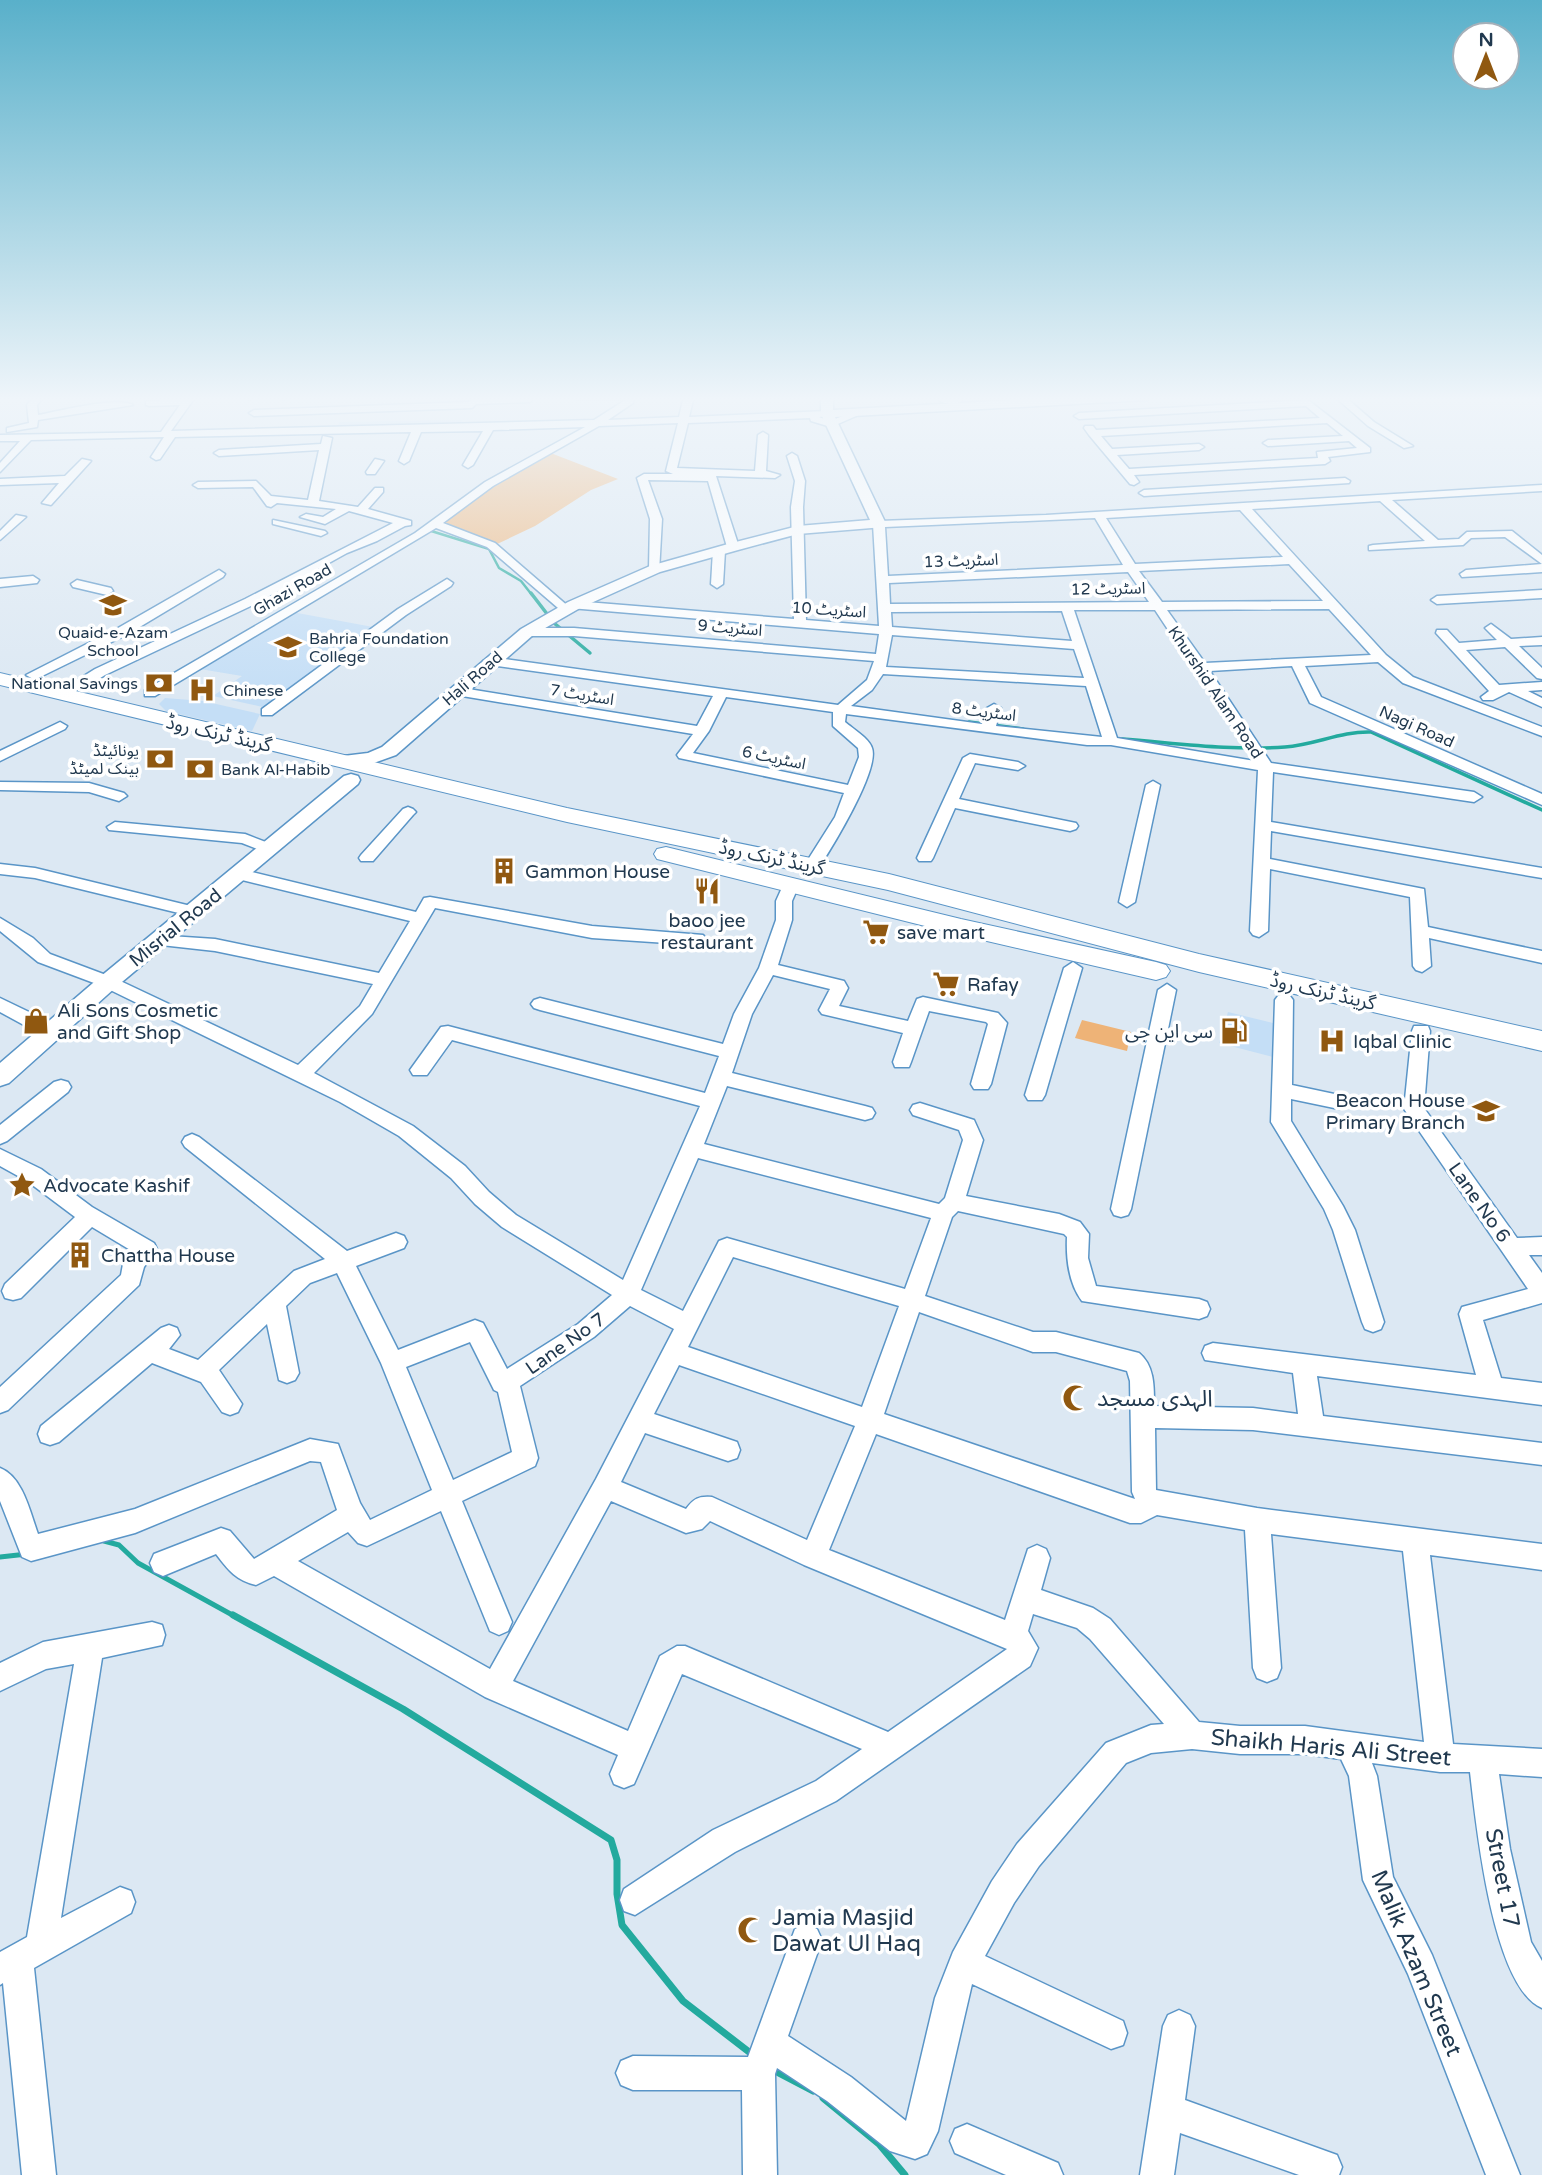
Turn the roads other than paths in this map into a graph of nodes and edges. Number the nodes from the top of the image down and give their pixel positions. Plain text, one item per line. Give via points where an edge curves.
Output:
1 (52, 498) edge
2 (270, 498) edge
3 (316, 498) edge
4 (369, 498) edge
5 (471, 498) edge
6 (649, 498) edge
7 (716, 498) edge
8 (799, 498) edge
9 (868, 498) edge
10 (1147, 498) edge
11 (1383, 498) junction
12 (1391, 498) edge
13 (47, 503) dead end
14 (319, 503) junction
15 (1243, 506) junction
16 (354, 509) junction
17 (1158, 511) junction
18 (1099, 515) junction
19 (20, 517) dead end
20 (306, 517) junction
21 (277, 522) dead end
22 (403, 522) junction
23 (880, 523) junction
24 (294, 525) junction
25 (429, 528) junction
26 (798, 530) junction
27 (322, 534) dead end
28 (0, 537) edge
29 (1435, 544) junction
30 (1542, 544) edge
31 (1524, 546) junction
32 (1373, 548) dead end
33 (726, 549) junction
34 (1292, 560) junction
35 (1542, 562) edge
36 (1542, 568) edge
37 (655, 569) junction
38 (1132, 569) junction
39 (219, 574) dead end
40 (1466, 574) dead end
41 (33, 580) dead end
42 (883, 580) junction
43 (0, 583) edge
44 (447, 583) dead end
45 (77, 584) dead end
46 (717, 584) dead end
47 (107, 591) dead end
48 (1542, 594) edge
49 (1483, 598) dead end
50 (1157, 605) junction
51 (1332, 606) junction
52 (1067, 607) junction
53 (884, 608) junction
54 (567, 609) junction
55 (800, 625) junction
56 (533, 627) junction
57 (1491, 628) dead end
58 (885, 631) junction
59 (1442, 633) dead end
60 (1542, 641) edge
61 (1508, 643) junction
62 (1081, 646) junction
63 (1455, 647) junction
64 (1381, 658) junction
65 (493, 659) junction
66 (1297, 663) junction
67 (880, 664) junction
68 (1201, 667) junction
69 (33, 675) dead end
70 (1542, 675) edge
71 (0, 680) edge
72 (1092, 682) junction
73 (1542, 686) edge
74 (76, 687) dead end
75 (1512, 688) junction
76 (456, 691) junction
77 (150, 693) dead end
78 (721, 693) junction
79 (0, 697) edge
80 (848, 704) junction
81 (1542, 704) edge
82 (267, 712) dead end
83 (60, 726) dead end
84 (702, 731) junction
85 (1542, 732) edge
86 (1110, 738) junction
87 (389, 751) junction
88 (0, 757) edge
89 (1018, 766) dead end
90 (1266, 767) junction
91 (346, 771) junction
92 (403, 775) junction
93 (1153, 785) dead end
94 (0, 786) edge
95 (854, 791) junction
96 (119, 796) dead end
97 (1474, 797) dead end
98 (1542, 800) edge
99 (950, 803) junction
100 (408, 812) dead end
101 (614, 825) junction
102 (1264, 825) junction
103 (1070, 826) dead end
104 (116, 827) dead end
105 (270, 849) junction
106 (367, 858) dead end
107 (925, 858) dead end
108 (1263, 863) junction
109 (813, 866) junction
110 (0, 869) edge
111 (1542, 873) edge
112 (240, 874) junction
113 (791, 885) junction
114 (1127, 902) dead end
115 (869, 904) junction
116 (195, 912) junction
117 (420, 918) junction
118 (1, 925) edge
119 (1259, 931) dead end
120 (1420, 931) junction
121 (161, 939) junction
122 (697, 939) dead end
123 (1542, 957) edge
124 (1116, 962) junction
125 (1199, 963) junction
126 (1422, 966) dead end
127 (768, 968) junction
128 (1073, 968) dead end
129 (383, 980) junction
130 (108, 982) junction
131 (1167, 990) dead end
132 (1284, 1000) junction
133 (0, 1004) edge
134 (540, 1004) dead end
135 (914, 1029) junction
136 (51, 1031) junction
137 (1421, 1031) junction
138 (1542, 1041) edge
139 (730, 1052) junction
140 (1542, 1058) edge
141 (902, 1062) dead end
142 (420, 1070) dead end
143 (300, 1075) junction
144 (0, 1077) edge
145 (721, 1077) junction
146 (981, 1084) dead end
147 (61, 1087) dead end
148 (1281, 1090) junction
149 (1035, 1094) dead end
150 (712, 1102) junction
151 (1339, 1102) dead end
152 (920, 1110) dead end
153 (865, 1112) dead end
154 (0, 1136) edge
155 (192, 1142) dead end
156 (692, 1149) junction
157 (0, 1157) edge
158 (949, 1208) junction
159 (1121, 1209) dead end
160 (90, 1216) junction
161 (396, 1242) dead end
162 (1542, 1246) edge
163 (1511, 1247) junction
164 (342, 1260) junction
165 (13, 1291) dead end
166 (1542, 1292) edge
167 (628, 1294) junction
168 (912, 1301) junction
169 (275, 1304) junction
170 (1199, 1309) dead end
171 (1373, 1322) dead end
172 (688, 1325) junction
173 (169, 1335) dead end
174 (149, 1351) junction
175 (672, 1352) junction
176 (1213, 1353) dead end
177 (393, 1362) junction
178 (1304, 1366) junction
179 (203, 1371) junction
180 (287, 1373) dead end
181 (507, 1382) junction
182 (1492, 1389) junction
183 (1542, 1394) edge
184 (0, 1402) edge
185 (230, 1404) dead end
186 (1144, 1417) junction
187 (870, 1419) junction
188 (638, 1420) junction
189 (1312, 1426) junction
190 (50, 1434) dead end
191 (728, 1450) dead end
192 (1542, 1454) edge
193 (0, 1479) edge
194 (605, 1487) junction
195 (447, 1497) junction
196 (1150, 1503) junction
197 (353, 1515) junction
198 (1257, 1520) junction
199 (1415, 1541) junction
200 (813, 1556) junction
201 (1542, 1557) edge
202 (1037, 1558) dead end
203 (275, 1562) junction
204 (163, 1563) dead end
205 (1025, 1598) junction
206 (499, 1622) dead end
207 (152, 1634) dead end
208 (1013, 1637) junction
209 (90, 1647) junction
210 (1267, 1668) dead end
211 (0, 1677) edge
212 (495, 1686) junction
213 (1192, 1735) junction
214 (1350, 1746) junction
215 (891, 1747) junction
216 (635, 1748) junction
217 (1440, 1758) junction
218 (1482, 1758) junction
219 (1542, 1763) edge
220 (624, 1774) dead end
221 (635, 1900) dead end
222 (120, 1902) dead end
223 (806, 1940) dead end
224 (20, 1959) edge
225 (964, 1964) junction
226 (1542, 1992) edge
227 (1179, 2026) dead end
228 (1111, 2033) dead end
229 (763, 2059) junction
230 (633, 2073) dead end
231 (1167, 2111) junction
232 (967, 2141) dead end
233 (1325, 2167) dead end
234 (39, 2175) edge
235 (760, 2175) edge
236 (1046, 2175) edge
237 (1157, 2175) edge
238 (1503, 2175) edge

1 - 13 street
2 - 14 street
3 - 14 street
4 - 16 street
5 - 25 street, Ghazi Road
6 - 37 street via 656,519
7 - 33 street
8 - 26 street
9 - 23 main road
10 - 17 street
11 - 12 street
11 - 15 street
11 - 29 street
14 - 16 street
14 - 20 street
15 - 17 street
15 - 34 street
16 - 20 street via 326,521
16 - 22 street
17 - 18 street
18 - 23 street
18 - 38 street, Khurshid Alam Road
19 - 28 street
20 - 24 street
21 - 24 street
22 - 25 street
22 - 74 street
23 - 26 main road, Hali Road
23 - 42 street
24 - 27 street
25 - 54 street via 491,545
25 - 77 street, Ghazi Road
26 - 33 main road, Hali Road
26 - 55 street
29 - 31 street via 1466,541 1467,535 1508,533
29 - 32 street
30 - 31 street
31 - 35 street
33 - 37 main road, Hali Road
33 - 46 street
34 - 38 street, اسٹریٹ 13
34 - 51 street
36 - 40 street
37 - 54 main road, Hali Road
38 - 42 street, اسٹریٹ 13
38 - 50 street, Khurshid Alam Road
39 - 69 street via 123,631
41 - 43 street
42 - 53 street
44 - 82 street
45 - 47 street
48 - 49 street
50 - 51 street, اسٹریٹ 12
50 - 52 street, اسٹریٹ 12
50 - 68 street, Khurshid Alam Road
51 - 64 street
52 - 53 street, اسٹریٹ 12
52 - 62 street
53 - 58 street
54 - 55 street, اسٹریٹ 10
54 - 56 main road, Hali Road
55 - 58 street, اسٹریٹ 10
56 - 65 main road, Hali Road
56 - 67 street, اسٹریٹ 9
57 - 61 street
58 - 62 street, اسٹریٹ 10
58 - 67 street
59 - 63 street
60 - 61 street
61 - 63 street
61 - 70 street
62 - 72 street
63 - 75 street via 1492,694
64 - 66 street
64 - 85 street via 1408,680
65 - 76 main road, Hali Road
65 - 78 street, اسٹریٹ 8
65 - 80 street
66 - 68 street
66 - 98 street, Nagi Road via 1315,700
67 - 72 street, اسٹریٹ 9 via 1050,682
67 - 80 street via 872,682
68 - 90 street, Khurshid Alam Road
71 - 91 highway, گرینڈ ٹرنک روڈ
72 - 86 street
73 - 75 street
75 - 81 street
76 - 84 street, اسٹریٹ 7
76 - 87 main road, Hali Road
78 - 80 street, اسٹریٹ 8
78 - 84 street
79 - 91 highway, گرینڈ ٹرنک روڈ
80 - 86 street, اسٹریٹ 8 via 990,721 1087,741
80 - 95 street via 838,723 866,751
83 - 88 street
84 - 95 street, اسٹریٹ 6 via 685,751 686,756
86 - 90 street, اسٹریٹ 8
87 - 91 main road, Hali Road
87 - 92 main road via 390,766
89 - 99 street via 970,758
90 - 97 street, اسٹریٹ 8
90 - 102 street, Khurshid Alam Road
91 - 92 highway, گرینڈ ٹرنک روڈ
91 - 105 main road, Misrial Road
91 - 113 highway, گرینڈ ٹرنک روڈ
92 - 101 highway, گرینڈ ٹرنک روڈ
93 - 114 street
94 - 96 street via 89,788
95 - 109 street via 833,837
99 - 103 street
99 - 107 street
100 - 106 street
101 - 109 highway, گرینڈ ٹرنک روڈ
101 - 115 highway via 932,906 926,912
102 - 108 street, Khurshid Alam Road
102 - 111 street
104 - 105 street via 245,839
105 - 112 main road, Misrial Road
108 - 119 street, Khurshid Alam Road
108 - 120 street via 1414,890 1418,893
109 - 125 highway, گرینڈ ٹرنک روڈ
110 - 116 street via 35,873
112 - 116 main road, Misrial Road
112 - 117 street
113 - 115 highway, گرینڈ ٹرنک روڈ
113 - 127 street, Lane No 7
115 - 124 highway, گرینڈ ٹرنک روڈ
116 - 121 main road, Misrial Road
117 - 122 street via 430,902 592,932
117 - 129 street
118 - 130 street via 44,958
120 - 123 street
120 - 126 street
121 - 129 street via 215,945
121 - 130 main road, Misrial Road
124 - 125 highway via 964,922 960,917 971,913
124 - 132 highway, گرینڈ ٹرنک روڈ
125 - 138 highway, گرینڈ ٹرنک روڈ
127 - 135 street via 838,985 828,1010
127 - 139 street, Lane No 7 via 743,1014
128 - 149 street
129 - 143 street via 366,1010
130 - 136 main road, Misrial Road
130 - 143 street
131 - 159 street
132 - 137 highway, گرینڈ ٹرنک روڈ
132 - 148 street
133 - 136 street
134 - 139 street
135 - 141 street
135 - 146 street via 923,1003 995,1019 998,1023
136 - 144 main road, Misrial Road
137 - 140 highway, گرینڈ ٹرنک روڈ
137 - 163 street, Lane No 6 via 1414,1109
139 - 145 street, Lane No 7
142 - 150 street via 448,1032
143 - 167 street via 406,1130 509,1221
145 - 150 street, Lane No 7
145 - 153 street
147 - 154 street
148 - 151 street
148 - 171 street via 1281,1122 1333,1206
150 - 156 street, Lane No 7
152 - 158 street via 963,1122 971,1129 973,1140
155 - 164 street
156 - 158 street
156 - 167 street, Lane No 7
157 - 160 street via 34,1175
158 - 168 street
158 - 170 street via 1072,1228 1078,1234 1083,1285 1090,1294
160 - 165 street
160 - 184 street via 146,1249 134,1264 131,1279
161 - 164 street
162 - 163 street
163 - 166 street, Lane No 6
164 - 169 street via 302,1277
164 - 177 street
166 - 182 street via 1470,1314
167 - 172 street
167 - 181 street, Lane No 7 via 577,1337
168 - 172 street via 727,1247
168 - 186 street via 1033,1342 1056,1342 1128,1358 1140,1372
168 - 187 street
169 - 179 street
169 - 180 street
172 - 175 street
173 - 174 street
174 - 179 street
174 - 190 street
175 - 187 street
175 - 188 street
176 - 178 street
177 - 181 street via 475,1331 502,1382
177 - 195 street
178 - 182 street
178 - 189 street
179 - 185 street
181 - 195 street, Lane No 7 via 526,1458
182 - 183 street
186 - 189 street via 1229,1417
186 - 196 street via 1144,1492
187 - 196 street via 1130,1511 1141,1511
187 - 200 street
188 - 191 street
188 - 194 street
189 - 192 street
193 - 197 street via 31,1548 135,1521 316,1449 329,1452
194 - 200 street via 686,1521 693,1520 702,1508 712,1509
194 - 212 street
195 - 197 street, Lane No 7 via 371,1533 363,1532
195 - 206 street
196 - 198 street
197 - 203 street
198 - 199 street
198 - 210 street
199 - 201 street
199 - 217 street
200 - 208 street
202 - 205 street
203 - 204 street via 249,1572 222,1540
203 - 212 street
205 - 208 street
205 - 213 street via 1084,1617 1100,1629
207 - 209 street
208 - 215 street via 1022,1643 1020,1657
209 - 211 street via 43,1656
209 - 224 street
212 - 216 street
213 - 214 street, Shaikh Haris Ali Street
213 - 225 street, Shaikh Haris Ali Street via 1151,1739 1116,1753 1028,1855
214 - 217 street, Shaikh Haris Ali Street
214 - 238 street, Malik Azam Street via 1363,1776 1378,1880 1421,1966
215 - 216 street via 680,1659 670,1667
215 - 221 street via 826,1791 724,1841
216 - 220 street
217 - 218 street, Shaikh Haris Ali Street
218 - 219 street, Shaikh Haris Ali Street
218 - 226 street, Street 17 via 1495,1849 1517,1947
222 - 224 street
223 - 229 street
224 - 234 street
225 - 228 street
225 - 229 street, Shaikh Haris Ali Street via 951,1998 915,2142 902,2139 839,2089
227 - 231 street
229 - 230 street
229 - 235 street
231 - 233 street
231 - 237 street
232 - 236 street

